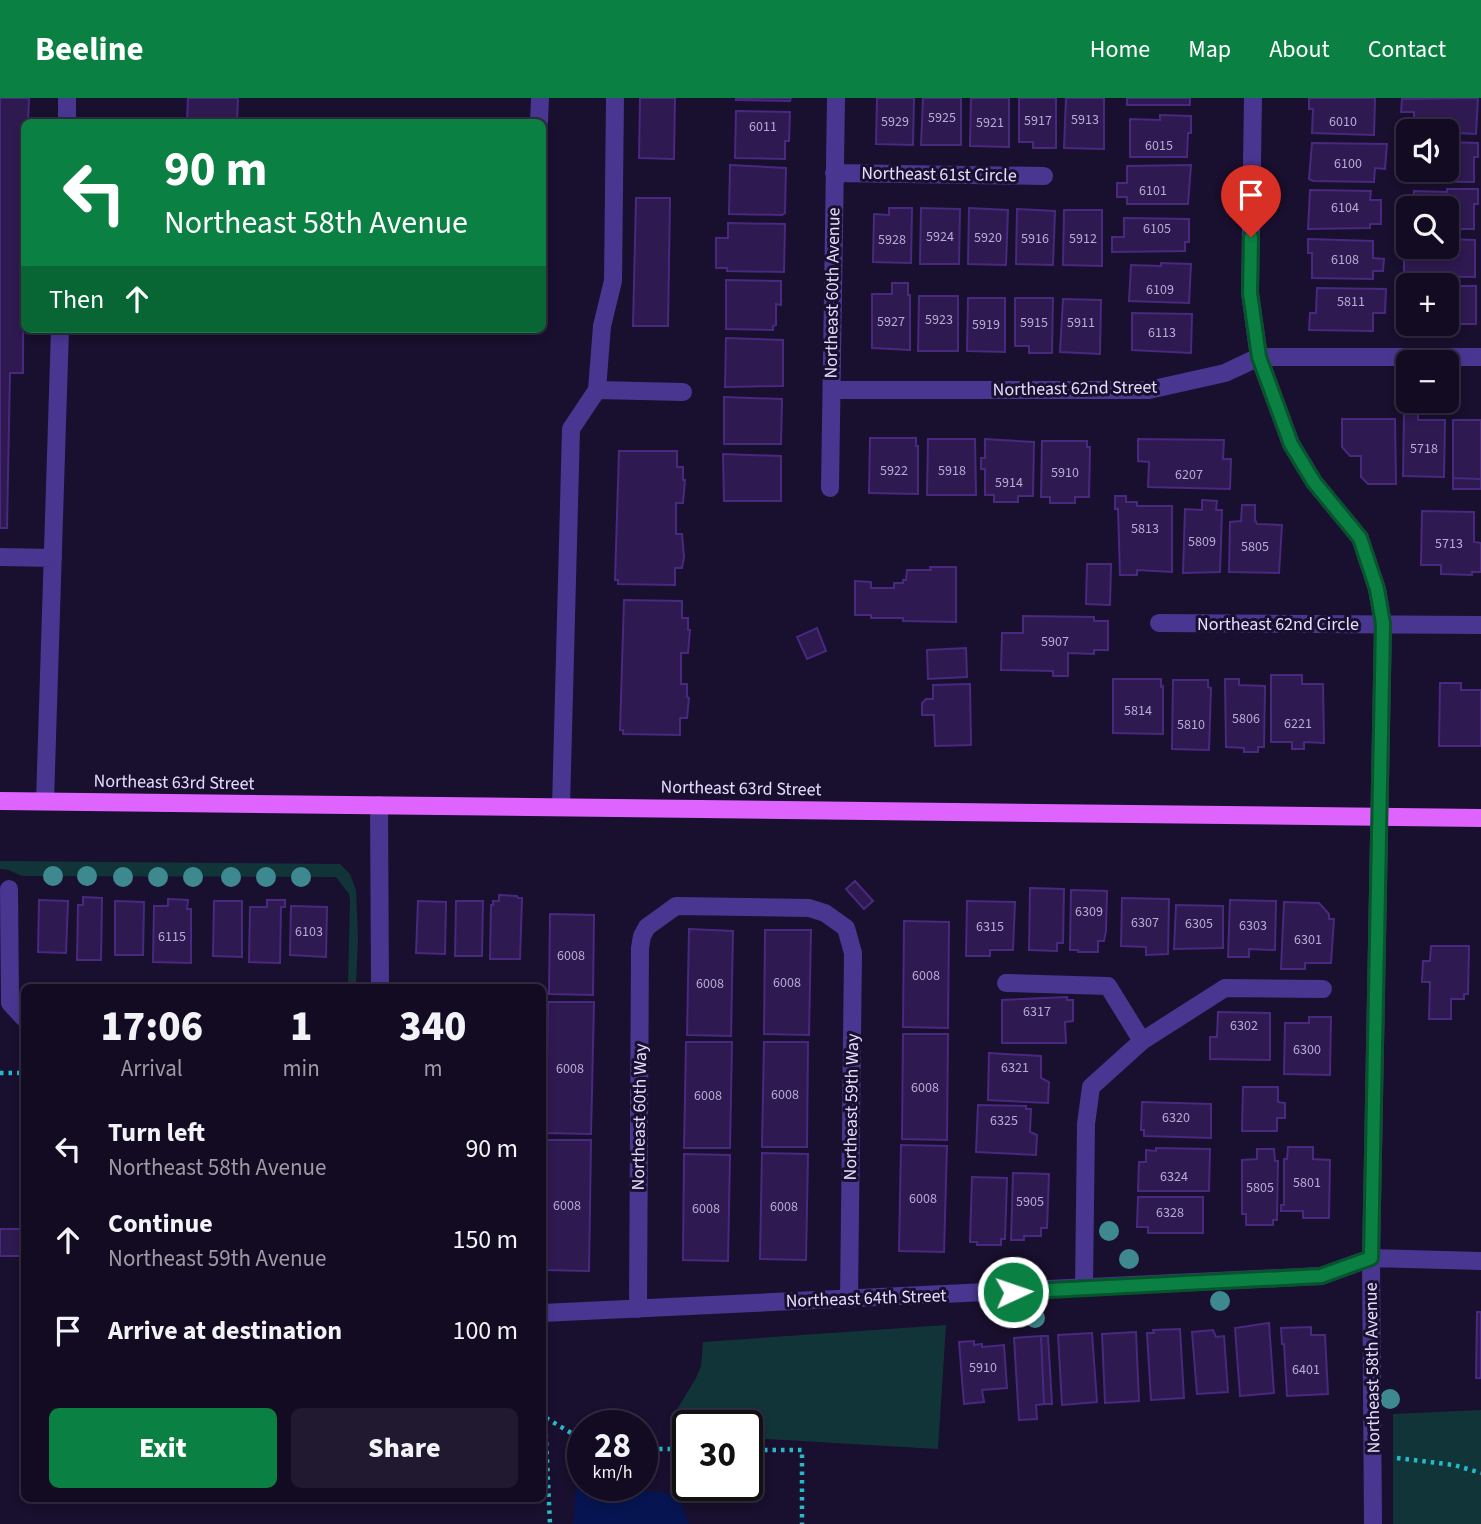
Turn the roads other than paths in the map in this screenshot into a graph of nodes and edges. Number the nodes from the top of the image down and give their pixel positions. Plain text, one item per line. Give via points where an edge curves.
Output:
1 (68, 98) edge
2 (540, 98) edge
3 (615, 98) edge
4 (836, 98) edge
5 (1253, 98) edge
6 (67, 119) edge
7 (539, 119) edge
8 (834, 173) junction
9 (1044, 176) dead end
10 (60, 333) edge
11 (1259, 357) junction
12 (1481, 357) edge
13 (597, 390) junction
14 (832, 390) junction
15 (683, 392) dead end
16 (830, 488) dead end
17 (0, 557) edge
18 (53, 558) junction
19 (1159, 623) dead end
20 (1383, 624) junction
21 (1481, 625) edge
22 (0, 801) edge
23 (46, 801) junction
24 (379, 805) junction
25 (561, 807) junction
26 (1378, 817) junction
27 (1481, 818) edge
28 (9, 889) dead end
29 (836, 921) joint
30 (1006, 983) dead end
31 (380, 984) edge
32 (1323, 989) dead end
33 (21, 1015) edge
34 (1142, 1041) junction
35 (1371, 1258) junction
36 (1481, 1261) edge
37 (1084, 1288) junction
38 (849, 1298) junction
39 (638, 1308) junction
40 (546, 1313) edge
41 (1373, 1524) edge

1 - 6 street
2 - 7 street
3 - 13 street via 613,281 602,326
4 - 8 street, Northeast 60th Avenue
5 - 11 street, Northeast 58th Avenue via 1250,293
8 - 9 street, Northeast 61st Circle
8 - 14 street, Northeast 60th Avenue
10 - 18 street
11 - 12 street, Northeast 62nd Street
11 - 14 street, Northeast 62nd Street via 1225,373 1149,390
11 - 20 street, Northeast 58th Avenue via 1291,444 1314,482 1360,538
13 - 15 street
13 - 25 street via 570,429
14 - 16 street, Northeast 60th Avenue
17 - 18 street
18 - 23 street
19 - 20 street, Northeast 62nd Circle
20 - 21 street, Northeast 62nd Circle
20 - 26 street, Northeast 58th Avenue
22 - 23 main road, Northeast 63rd Street
23 - 24 main road, Northeast 63rd Street
24 - 25 main road, Northeast 63rd Street
24 - 31 street
25 - 26 main road, Northeast 63rd Street
26 - 27 main road, Northeast 63rd Street
26 - 35 street, Northeast 58th Avenue
28 - 33 street via 9,1003
29 - 38 street, Northeast 59th Way via 846,928 853,953
29 - 39 street, Northeast 60th Way via 809,908 676,906 642,936
30 - 34 street via 1108,986
32 - 34 street via 1225,988
34 - 37 street via 1091,1087 1086,1124
35 - 36 street, Northeast 64th Street
35 - 37 street, Northeast 64th Street via 1321,1276
35 - 41 street, Northeast 58th Avenue
37 - 38 street, Northeast 64th Street
38 - 39 street, Northeast 64th Street
39 - 40 street, Northeast 64th Street

